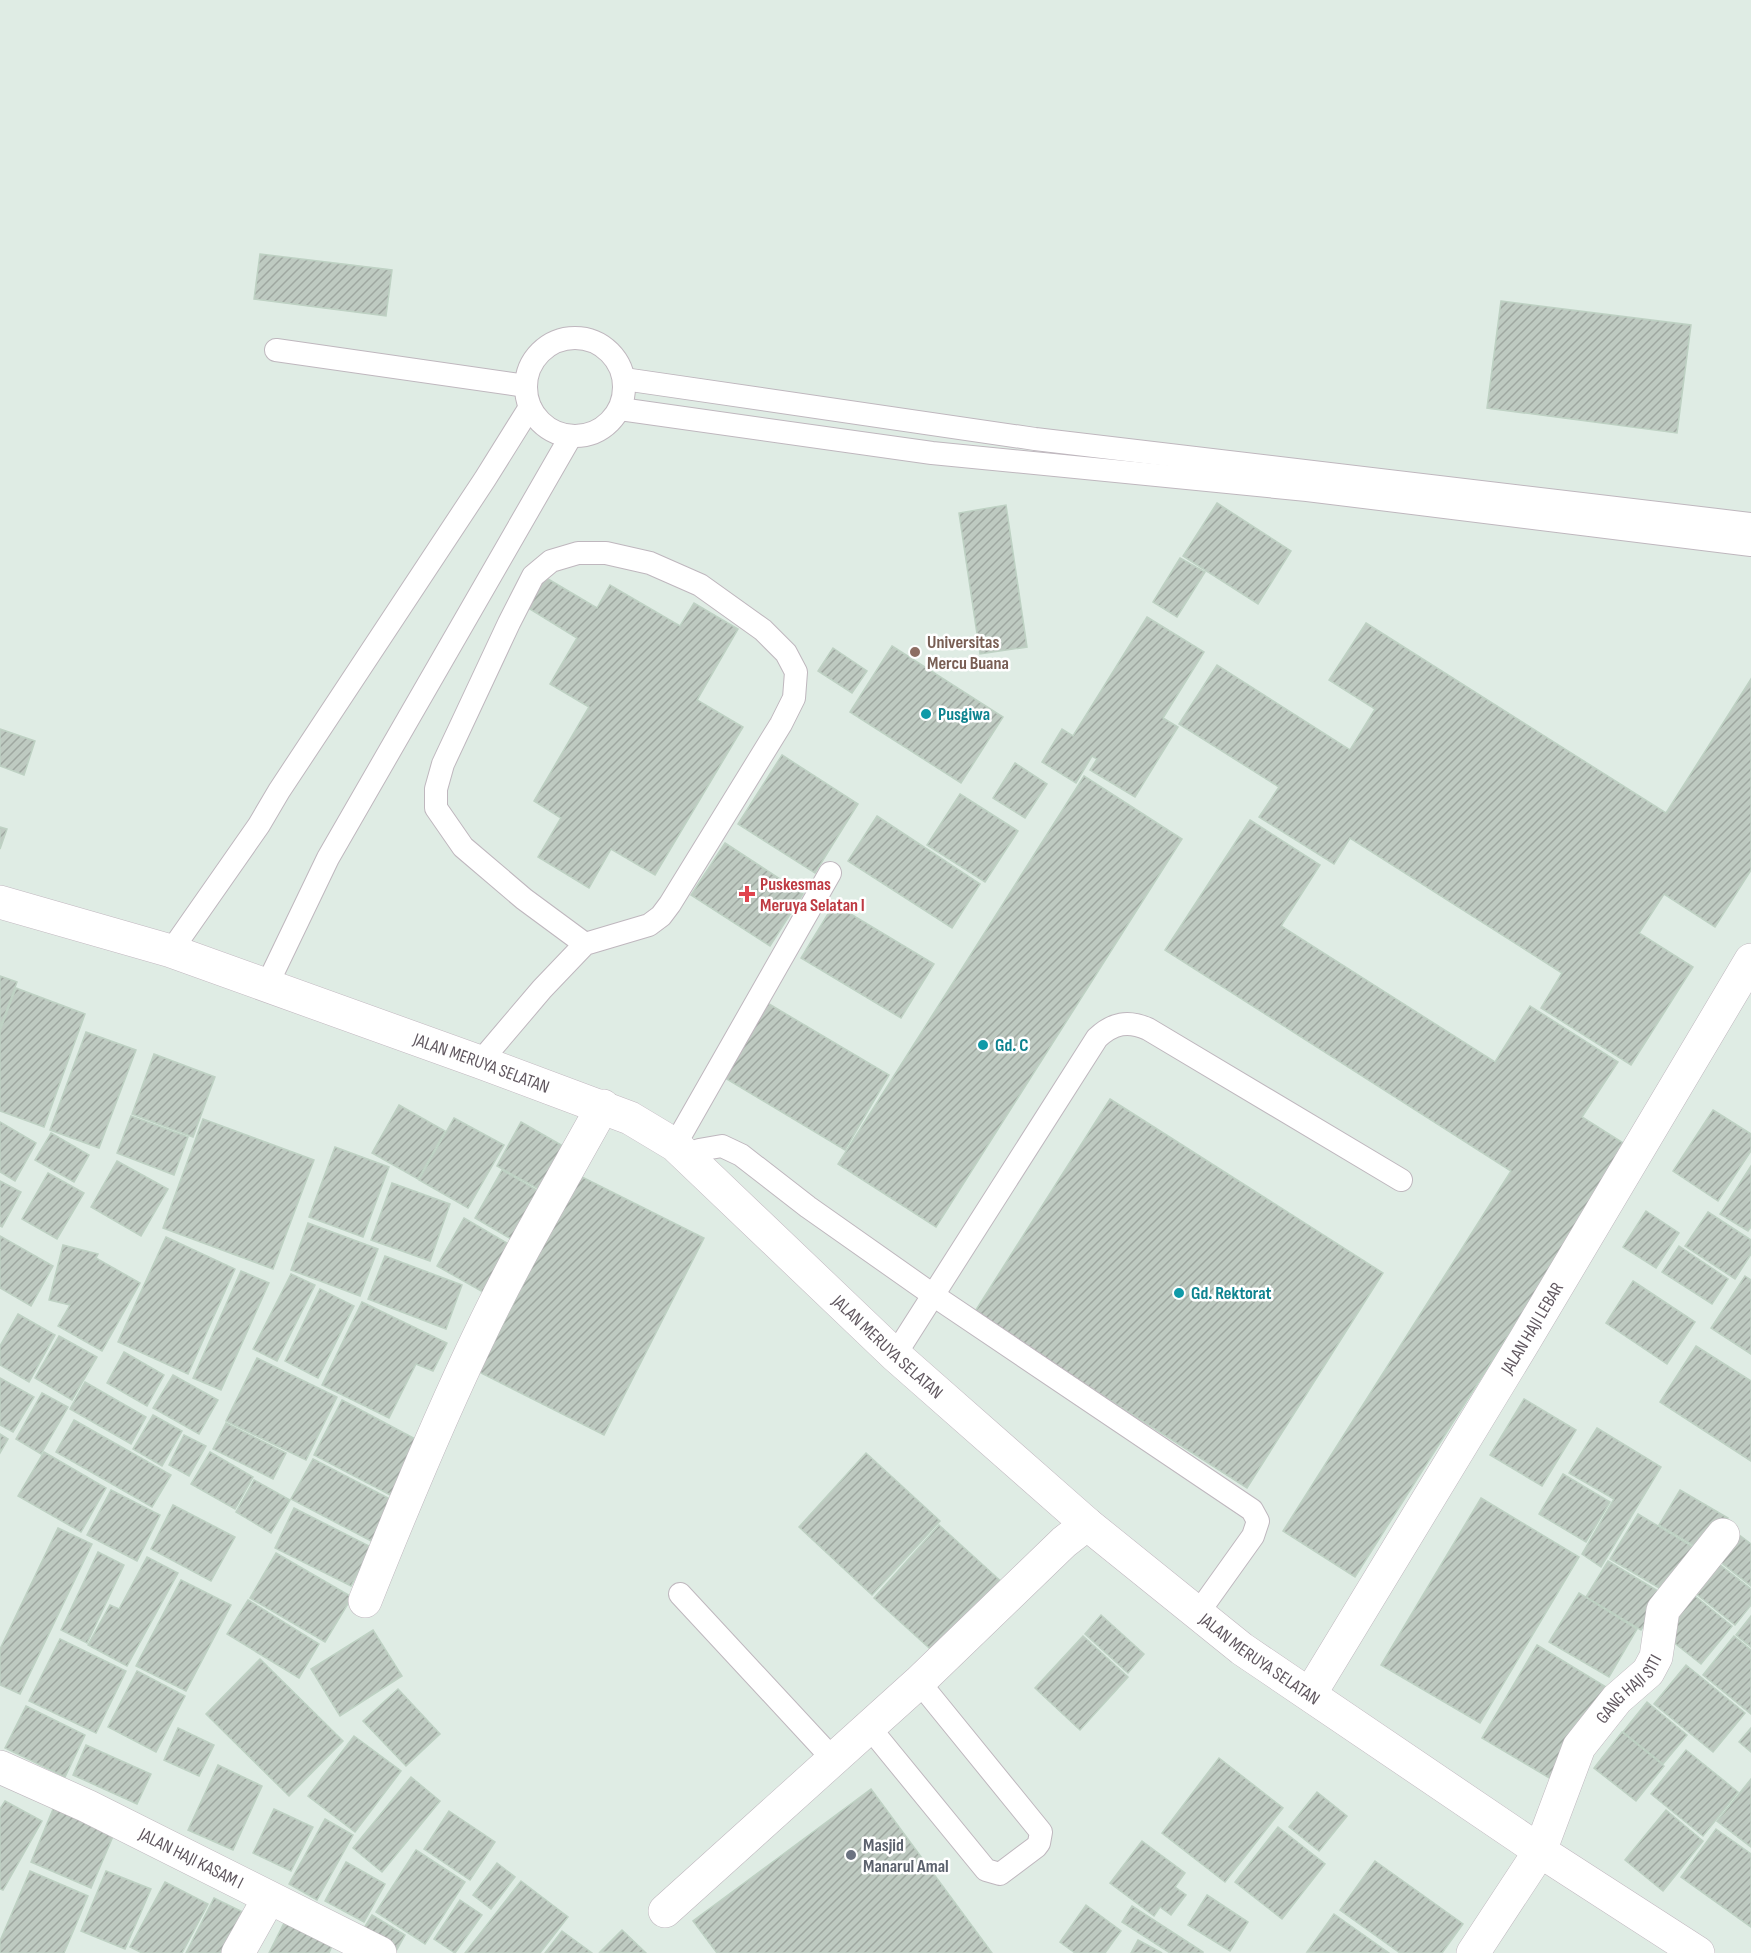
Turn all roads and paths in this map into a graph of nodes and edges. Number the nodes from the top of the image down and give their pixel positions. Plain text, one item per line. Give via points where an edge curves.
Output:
1 (276, 350) dead end
2 (624, 379) junction
3 (528, 397) junction
4 (620, 409) junction
5 (571, 436) junction
6 (1751, 524) edge
7 (1751, 545) edge
8 (830, 873) dead end
9 (0, 902) edge
10 (585, 944) junction
11 (171, 951) junction
12 (1751, 960) edge
13 (267, 985) junction
14 (480, 1062) junction
15 (603, 1106) junction
16 (682, 1151) junction
17 (1401, 1180) dead end
18 (933, 1295) junction
19 (895, 1355) junction
20 (1088, 1524) junction
21 (1723, 1535) dead end
22 (680, 1594) dead end
23 (365, 1601) dead end
24 (1198, 1613) junction
25 (919, 1683) junction
26 (1310, 1694) junction
27 (869, 1727) junction
28 (833, 1759) junction
29 (0, 1767) edge
30 (1540, 1851) junction
31 (268, 1898) junction
32 (665, 1911) dead end
33 (238, 1953) edge
34 (380, 1953) edge
35 (1473, 1953) edge
36 (1698, 1953) edge

1 - 3 lane
2 - 3 lane via 616,359 602,345 582,338 562,339 543,349 531,366
2 - 4 lane
2 - 6 lane via 1035,439
3 - 5 lane via 537,418 546,427
3 - 11 lane via 485,479 259,825
4 - 5 lane via 591,434
4 - 7 lane via 932,453 1307,490
5 - 13 lane via 328,858
8 - 16 lane
9 - 11 street, JALAN MERUYA SELATAN
10 - 10 lane via 463,847 436,808 436,789 443,764 533,576 551,561 578,553 606,553 650,563 700,585 763,630 786,652 796,672 794,698 781,724 670,904 649,925
10 - 14 lane
11 - 13 street, JALAN MERUYA SELATAN
12 - 26 street, JALAN HAJI LEBAR
13 - 14 street, JALAN MERUYA SELATAN
14 - 15 street, JALAN MERUYA SELATAN
15 - 16 street, JALAN MERUYA SELATAN
15 - 23 street via 480,1332
16 - 18 lane via 722,1146 741,1155
16 - 19 street, JALAN MERUYA SELATAN
17 - 18 lane via 1148,1029 1135,1023 1115,1025 1097,1038
18 - 19 lane
18 - 24 lane via 1252,1510 1258,1521 1253,1536
19 - 20 street, JALAN MERUYA SELATAN
20 - 24 street, JALAN MERUYA SELATAN
20 - 25 street via 1064,1542
21 - 30 street, GANG HAJI SITI via 1663,1610 1656,1657 1648,1672 1617,1699 1579,1748
22 - 28 lane
24 - 26 street, JALAN MERUYA SELATAN via 1242,1649
25 - 27 street
25 - 27 lane via 1041,1832 1036,1847 1000,1874 986,1870
26 - 30 street, JALAN MERUYA SELATAN
27 - 28 street
28 - 32 street
29 - 31 street, JALAN HAJI KASAM I via 87,1806
30 - 35 street, GANG HAJI SITI
30 - 36 street, JALAN MERUYA SELATAN
31 - 33 street
31 - 34 street, JALAN HAJI KASAM I

